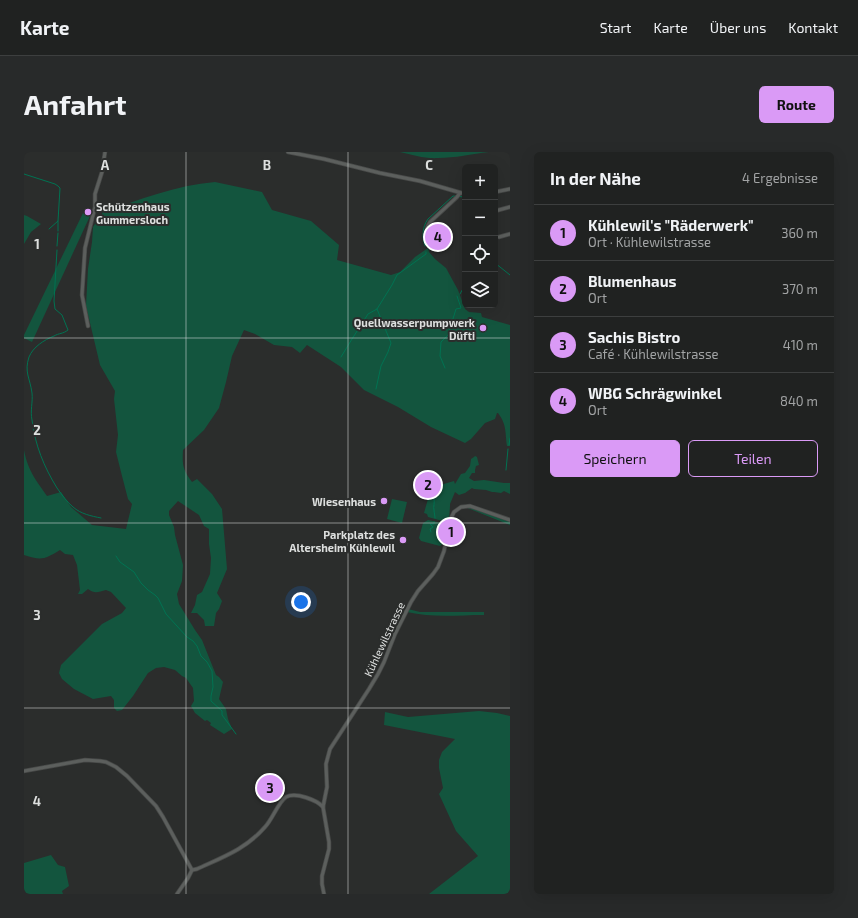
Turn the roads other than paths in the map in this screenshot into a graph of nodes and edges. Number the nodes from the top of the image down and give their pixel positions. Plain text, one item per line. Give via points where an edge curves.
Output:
1 (105, 152) edge
2 (288, 152) edge
3 (510, 189) edge
4 (498, 191) edge
5 (462, 194) edge
6 (458, 195) junction
7 (510, 207) edge
8 (498, 210) edge
9 (510, 234) edge
10 (499, 237) dead end
11 (427, 240) dead end
12 (88, 326) dead end
13 (510, 520) edge
14 (24, 772) edge
15 (325, 798) junction
16 (317, 801) junction
17 (323, 807) junction
18 (192, 870) junction
19 (177, 894) edge
20 (324, 894) edge

1 - 12 street via 85,248 82,295
2 - 6 street via 420,181
3 - 4 street
5 - 6 street
6 - 11 street via 427,225
7 - 8 street
9 - 10 street
13 - 15 street, Kühlewilstrasse via 470,506 461,507 453,513 438,567 411,602 382,667 330,749 326,760
14 - 18 street via 85,760 106,762 116,767 156,806
15 - 16 street
15 - 17 street
16 - 17 street
16 - 18 street via 300,796 286,797 266,826 248,842 231,854
17 - 20 street via 329,842 322,876
18 - 19 street

